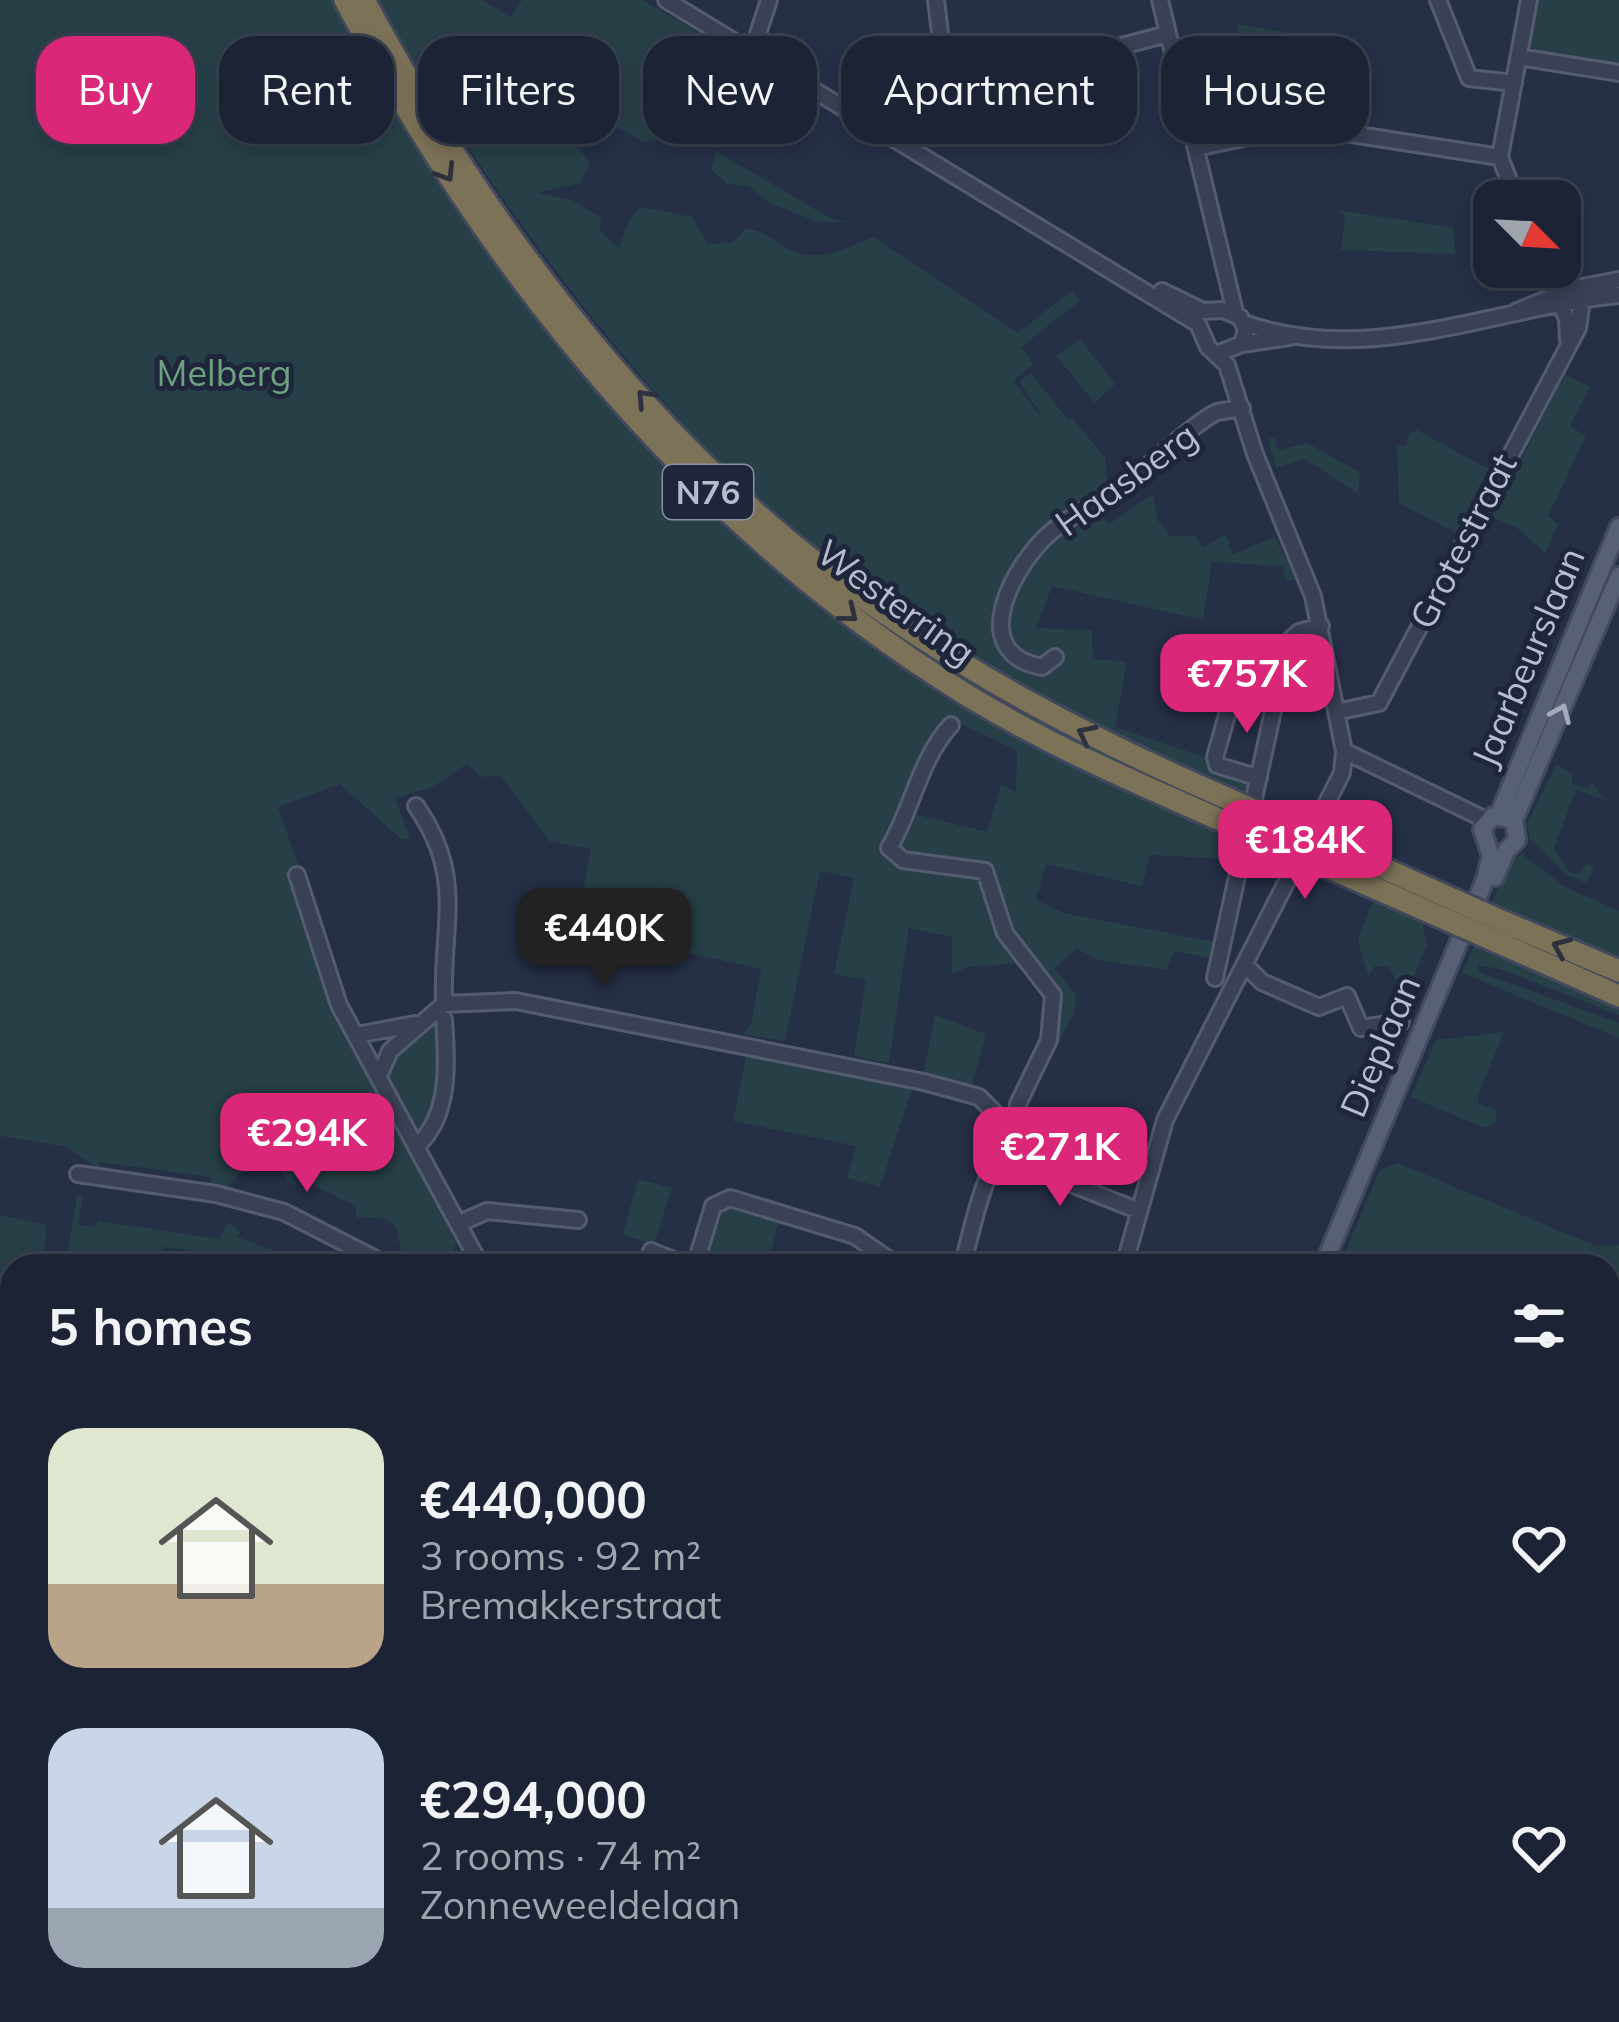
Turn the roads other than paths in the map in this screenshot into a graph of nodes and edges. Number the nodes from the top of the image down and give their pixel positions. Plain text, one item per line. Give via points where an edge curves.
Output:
1 (345, 0) edge
2 (364, 0) edge
3 (666, 0) edge
4 (680, 0) edge
5 (769, 0) edge
6 (936, 0) edge
7 (1160, 0) edge
8 (1438, 0) edge
9 (1529, 0) edge
10 (1167, 34) junction
11 (729, 36) edge
12 (733, 36) edge
13 (758, 36) edge
14 (940, 36) edge
15 (1137, 42) edge
16 (1519, 57) junction
17 (1619, 73) edge
18 (1514, 83) junction
19 (909, 144) edge
20 (909, 144) edge
21 (1196, 148) junction
22 (1500, 158) junction
23 (1509, 180) edge
24 (1619, 280) edge
25 (1553, 288) edge
26 (1572, 288) edge
27 (1577, 294) junction
28 (1619, 295) edge
29 (1557, 299) junction
30 (1229, 314) junction
31 (1202, 328) junction
32 (1299, 335) junction
33 (1568, 340) junction
34 (1240, 346) junction
35 (1219, 353) junction
36 (1242, 408) junction
37 (1619, 526) edge
38 (1619, 575) edge
39 (1321, 626) junction
40 (1054, 657) dead end
41 (1240, 670) dead end
42 (1336, 712) junction
43 (951, 725) dead end
44 (1351, 755) junction
45 (1259, 778) junction
46 (416, 806) dead end
47 (1227, 810) junction
48 (1495, 821) junction
49 (1498, 850) junction
50 (297, 875) dead end
51 (1500, 932) junction
52 (1244, 965) junction
53 (1619, 971) edge
54 (1215, 978) dead end
55 (1619, 996) edge
56 (444, 1011) junction
57 (1401, 1022) dead end
58 (415, 1024) junction
59 (357, 1035) junction
60 (379, 1076) junction
61 (1016, 1138) junction
62 (418, 1145) junction
63 (79, 1174) dead end
64 (987, 1181) junction
65 (1137, 1210) junction
66 (578, 1220) dead end
67 (460, 1222) junction
68 (651, 1251) dead end
69 (366, 1254) edge
70 (471, 1254) edge
71 (659, 1254) edge
72 (696, 1254) edge
73 (881, 1254) edge
74 (966, 1254) edge
75 (1127, 1254) edge
76 (1329, 1254) edge
77 (1338, 1254) edge
78 (786, 2022) edge
79 (807, 2022) edge
80 (943, 2022) edge
81 (955, 2022) edge

1 -> 47 highway, Westerring / N76 via 475,219 551,322 736,520 875,635 964,693 1056,744
47 -> 2 highway, Westerring / N76 via 977,674 881,612 735,491 560,298 489,202
3 - 11 street
4 - 12 street
5 - 13 street
6 - 14 street
7 - 10 street
8 - 18 street via 1469,78
9 - 16 street
10 - 15 street
10 - 21 street
16 - 17 street
16 - 18 street
18 - 22 street
19 - 30 street via 1069,240
20 - 31 street
21 - 22 street via 1300,126
21 - 30 street
22 - 23 street
24 - 27 street
25 - 29 street
26 - 27 street
27 - 28 street
27 - 29 street
27 - 33 street, Grotestraat via 1582,318
29 - 32 street via 1427,334
29 - 33 street
30 - 31 street
30 - 32 street
30 - 34 street
31 - 35 street
32 - 34 street
33 - 42 street, Grotestraat via 1382,699 1370,709
34 - 35 street
34 - 36 street
35 - 36 street
36 - 39 street
36 - 40 street, Haasberg via 1214,413 1032,552 1003,606 1000,638 1006,651 1032,665
37 - 48 main road, Jaarbeurslaan
48 -> 38 main road, Jaarbeurslaan
39 - 42 street
39 - 45 street via 1288,642
41 - 45 street via 1215,757 1217,765
42 - 44 street
43 - 61 street via 917,779 889,848 902,860 985,871 1005,933 1048,985 1053,1022 1018,1104
44 - 48 street
44 - 52 street
45 - 54 street
46 - 56 street via 433,829 450,883
47 - 51 highway, Westerring / N76, bridge
48 - 49 main road
48 - 49 main road, Dieplaan via 1519,835
49 - 76 main road, Dieplaan
49 - 77 main road, Dieplaan
50 - 59 street via 329,983
53 -> 51 highway, Westerring / N76
51 - 55 highway, Westerring / N76
52 - 57 street via 1319,1006 1347,996 1361,1028
52 - 65 street via 1165,1120
56 - 58 street
56 - 62 street via 448,1068 432,1127
56 - 64 street via 493,1000 565,1007 979,1097 995,1114
58 - 59 street
58 - 60 street
59 - 60 street
60 - 62 street
61 - 64 street
61 - 65 street via 1054,1177
62 - 67 street
63 - 69 street via 234,1197 284,1211
64 - 74 street
65 - 75 street
66 - 67 street via 487,1211
67 - 70 street
68 - 71 street
72 - 73 street via 713,1206 730,1198 855,1236
78 - 79 street
80 - 81 street

